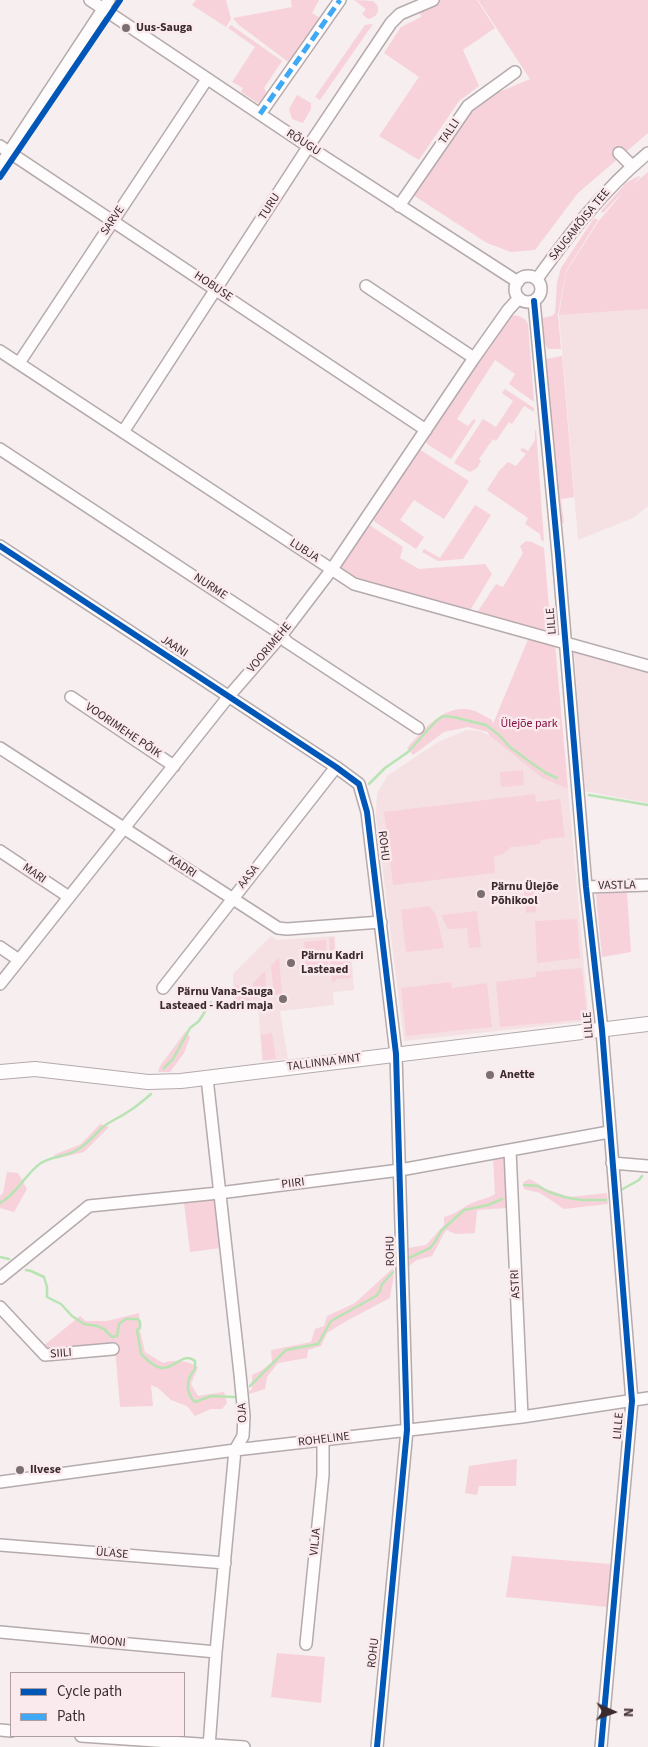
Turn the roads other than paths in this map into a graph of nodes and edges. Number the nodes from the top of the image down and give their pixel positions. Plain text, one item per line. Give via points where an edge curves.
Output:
1 (90, 0) edge
2 (340, 0) edge
3 (433, 0) edge
4 (106, 4) edge
5 (515, 72) dead end
6 (207, 79) junction
7 (260, 114) junction
8 (309, 147) junction
9 (5, 149) edge
10 (619, 153) dead end
11 (648, 153) edge
12 (0, 166) edge
13 (632, 166) junction
14 (399, 206) junction
15 (113, 220) junction
16 (537, 279) junction
17 (518, 282) junction
18 (366, 286) dead end
19 (216, 289) junction
20 (519, 298) junction
21 (534, 301) junction
22 (0, 351) edge
23 (474, 358) junction
24 (19, 363) junction
25 (426, 430) junction
26 (123, 432) junction
27 (0, 449) edge
28 (0, 546) edge
29 (332, 569) junction
30 (281, 636) junction
31 (566, 642) junction
32 (648, 666) edge
33 (229, 696) junction
34 (71, 697) dead end
35 (418, 728) dead end
36 (0, 748) edge
37 (174, 766) junction
38 (336, 767) junction
39 (123, 829) junction
40 (0, 851) edge
41 (648, 885) edge
42 (586, 887) junction
43 (69, 897) junction
44 (232, 899) junction
45 (381, 922) junction
46 (0, 947) edge
47 (19, 960) junction
48 (0, 984) edge
49 (163, 988) dead end
50 (648, 1024) edge
51 (602, 1030) junction
52 (396, 1054) junction
53 (0, 1072) edge
54 (207, 1078) junction
55 (609, 1132) junction
56 (510, 1150) junction
57 (612, 1163) junction
58 (648, 1166) edge
59 (400, 1170) junction
60 (219, 1193) junction
61 (0, 1278) edge
62 (0, 1307) edge
63 (113, 1350) dead end
64 (648, 1398) edge
65 (632, 1401) junction
66 (522, 1417) junction
67 (407, 1430) junction
68 (323, 1440) junction
69 (235, 1450) junction
70 (0, 1482) edge
71 (0, 1544) edge
72 (225, 1563) junction
73 (0, 1632) edge
74 (306, 1644) dead end
75 (216, 1652) junction
76 (87, 1737) edge
77 (123, 1743) edge
78 (210, 1746) edge
79 (244, 1747) edge
80 (377, 1747) edge
81 (602, 1747) edge

1 - 4 street, RÕUGU
2 - 7 street
3 - 8 street, TURU via 400,14 391,23
4 - 6 street, RÕUGU
4 - 9 street
5 - 14 street, TALLI via 468,106
6 - 7 street, RÕUGU
6 - 15 street, SARVE
7 - 8 street, RÕUGU
8 - 14 street, RÕUGU
8 - 19 street, TURU
9 - 12 street
9 - 15 street, HOBUSE
10 - 13 street
11 - 13 street, SAUGAMÕISA TEE
13 - 16 street, SAUGAMÕISA TEE via 595,203
14 - 17 street, RÕUGU
15 - 19 street, HOBUSE
15 - 24 street, SARVE
16 - 17 street via 529,276
16 - 21 street via 541,291
17 - 20 street
18 - 23 street
19 - 25 street, HOBUSE
19 - 26 street, TURU
20 - 21 street via 526,302
20 - 23 street, VOORIMEHE
21 - 31 street, LILLE
22 - 24 street, LUBJA
23 - 25 street, VOORIMEHE
24 - 26 street, LUBJA
25 - 29 street, VOORIMEHE
26 - 29 street, LUBJA
27 - 30 street, NURME
28 - 33 street, JAANI
29 - 30 street, VOORIMEHE
29 - 31 street, LUBJA via 354,584
30 - 33 street, VOORIMEHE
30 - 35 street, NURME
31 - 32 street, LUBJA
31 - 42 street, LILLE
33 - 37 street, VOORIMEHE
33 - 38 street, JAANI
34 - 37 street, VOORIMEHE PÕIK
36 - 39 street, KADRI
37 - 39 street, VOORIMEHE
38 - 44 street, AASA
38 - 45 street, ROHU via 358,784 367,812
39 - 43 street, VOORIMEHE
39 - 44 street, KADRI
40 - 43 street, MARI
41 - 42 street, VASTLA
42 - 51 street, LILLE
43 - 47 street, VOORIMEHE
44 - 45 street, KADRI via 278,928
44 - 49 street, AASA
45 - 52 street, ROHU
46 - 47 street
47 - 48 street, VOORIMEHE
50 - 51 main road, TALLINNA MNT
51 - 52 main road, TALLINNA MNT
51 - 55 street, LILLE
52 - 54 main road, TALLINNA MNT
52 - 59 street, ROHU
53 - 54 main road, TALLINNA MNT via 34,1069 148,1082
54 - 60 street, OJA
55 - 56 street, PIIRI
55 - 57 street, LILLE
56 - 59 street, PIIRI
56 - 66 street, ASTRI
57 - 58 street
57 - 65 street, LILLE
59 - 60 street, PIIRI
59 - 67 street, ROHU
60 - 61 street, PIIRI via 89,1206
60 - 69 street, OJA via 244,1416 243,1436
62 - 63 street, SIILI via 45,1355
64 - 65 street, ROHELINE
65 - 66 street, ROHELINE
65 - 81 street, LILLE
66 - 67 street, ROHELINE
67 - 68 street, ROHELINE
67 - 80 street, ROHU
68 - 69 street, ROHELINE
68 - 74 street, VILJA via 323,1475
69 - 70 street, ROHELINE
69 - 72 street, OJA
71 - 72 street, ÜLASE
72 - 75 street, OJA
73 - 75 street, MOONI
75 - 78 street, OJA
76 - 77 street
77 - 78 street
78 - 79 street

